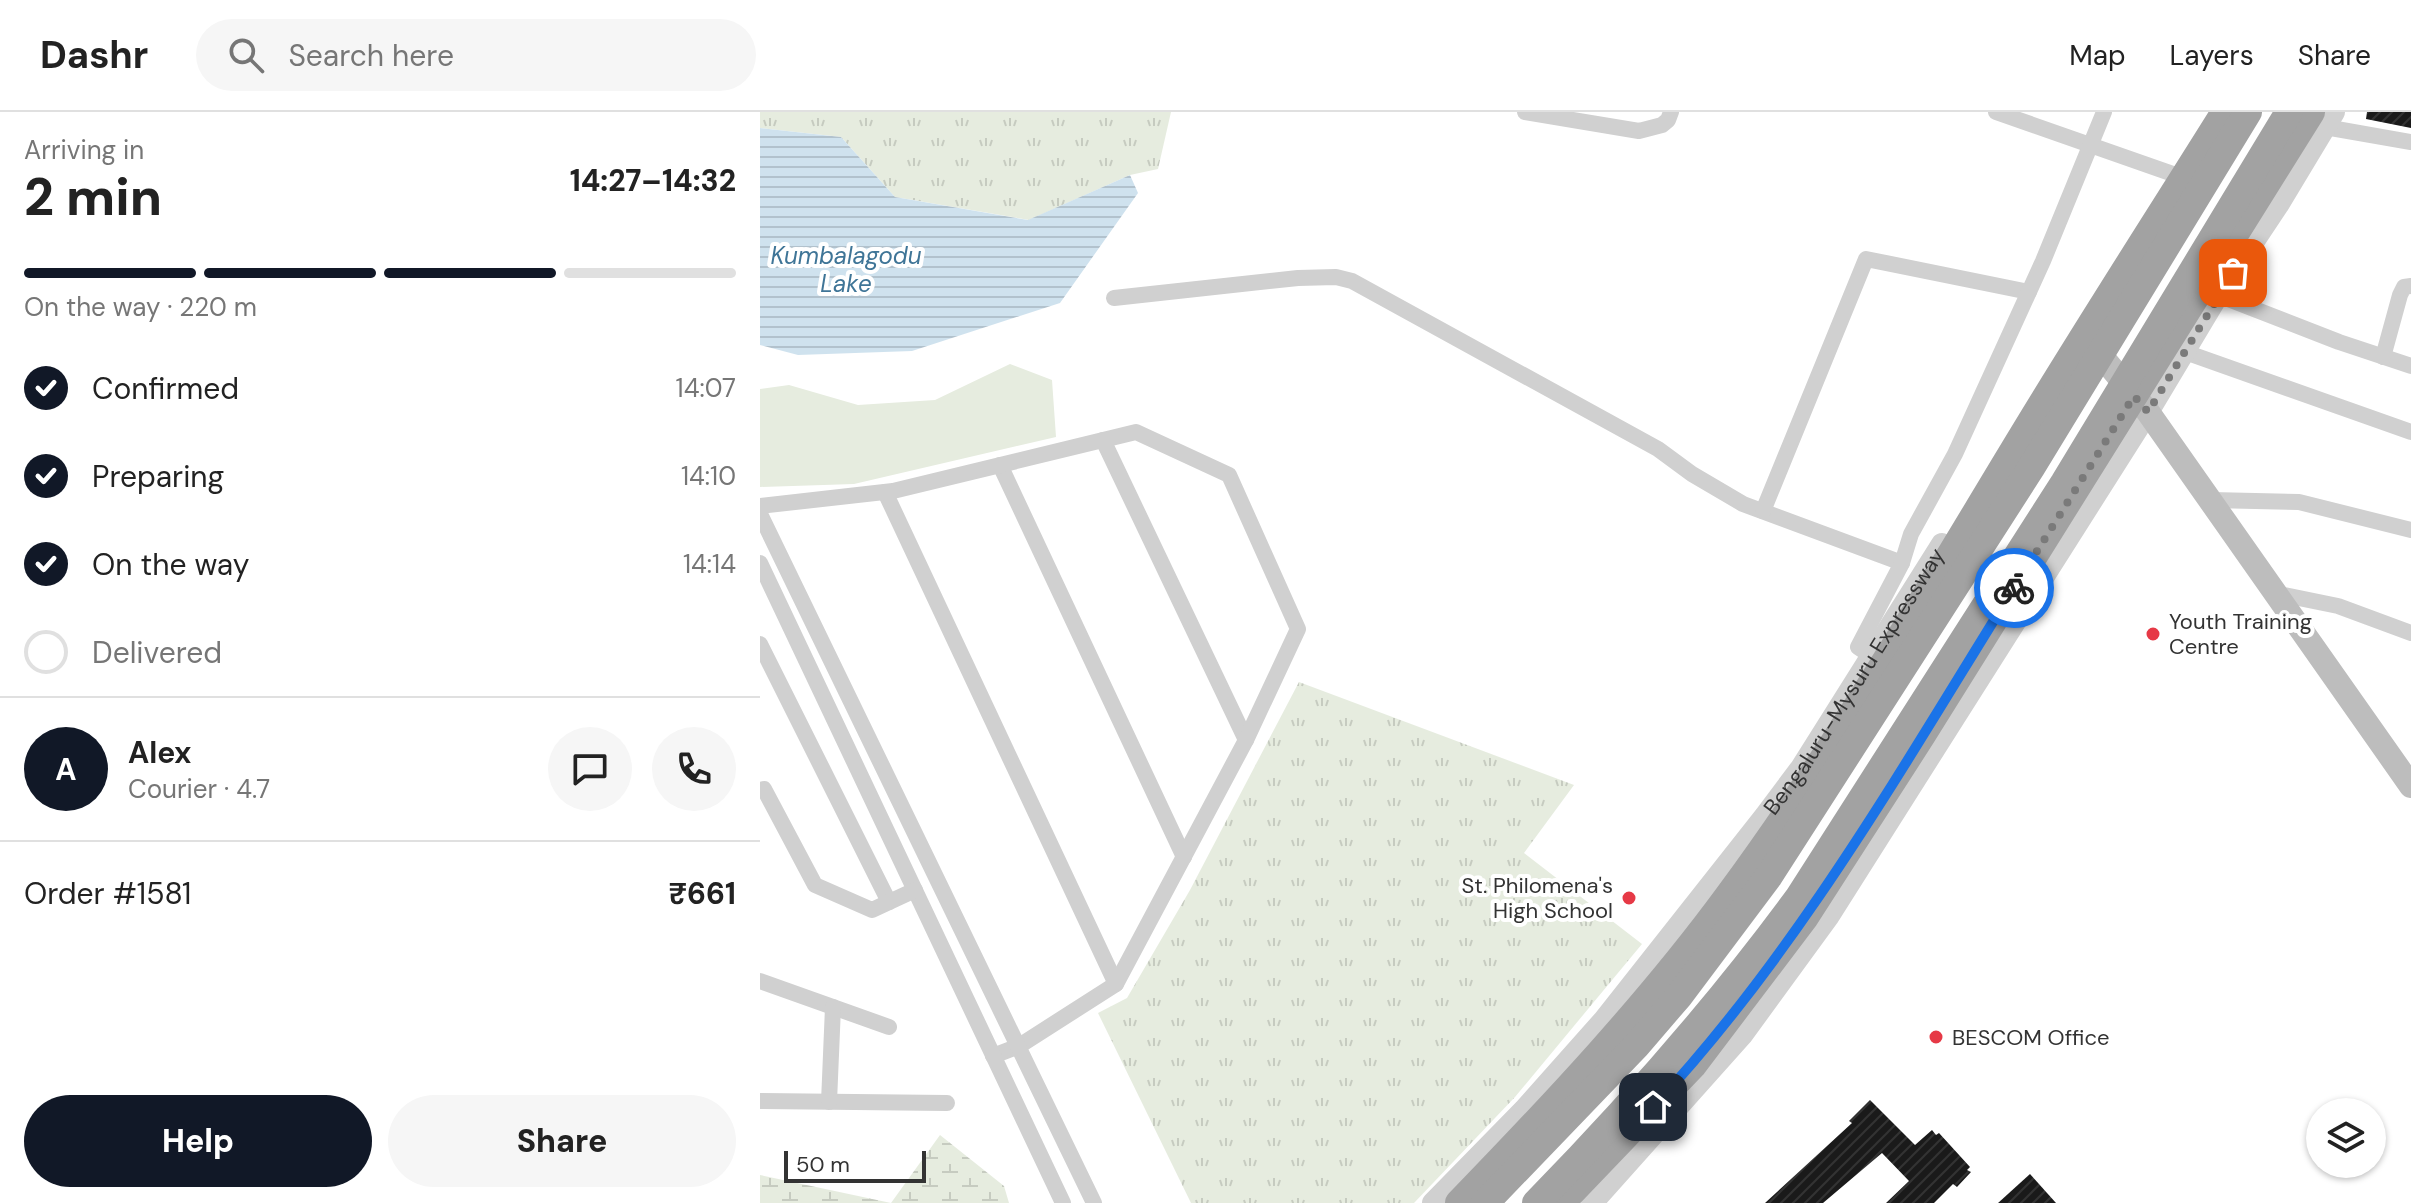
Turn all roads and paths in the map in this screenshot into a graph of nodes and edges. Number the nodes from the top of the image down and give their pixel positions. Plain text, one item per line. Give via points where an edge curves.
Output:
1 (1525, 112) edge
2 (1671, 112) edge
3 (1996, 112) edge
4 (2104, 112) edge
5 (2212, 112) edge
6 (2225, 112) edge
7 (2248, 112) edge
8 (2289, 112) edge
9 (2323, 117) edge
10 (2411, 142) edge
11 (2090, 145) junction
12 (2173, 174) junction
13 (2411, 286) edge
14 (2029, 292) junction
15 (2218, 295) junction
16 (1114, 298) dead end
17 (2083, 335) junction
18 (2185, 352) junction
19 (2383, 357) junction
20 (2411, 366) edge
21 (2141, 404) junction
22 (2411, 432) edge
23 (1103, 440) junction
24 (1000, 465) junction
25 (885, 492) junction
26 (2211, 500) junction
27 (760, 506) edge
28 (1763, 511) junction
29 (760, 514) edge
30 (2411, 530) edge
31 (760, 563) edge
32 (1902, 563) junction
33 (2274, 593) junction
34 (2411, 633) edge
35 (760, 644) edge
36 (1870, 655) junction
37 (1246, 740) junction
38 (2401, 758) edge
39 (2411, 786) edge
40 (760, 790) edge
41 (1184, 857) junction
42 (915, 890) junction
43 (889, 902) junction
44 (760, 981) edge
45 (1116, 984) junction
46 (833, 1007) junction
47 (889, 1027) dead end
48 (1019, 1046) junction
49 (993, 1056) junction
50 (760, 1101) edge
51 (829, 1102) junction
52 (947, 1103) dead end
53 (1530, 1115) junction
54 (1602, 1178) junction
55 (1063, 1203) edge
56 (1094, 1203) edge
57 (1433, 1203) edge
58 (1459, 1203) edge
59 (1485, 1203) edge
60 (1536, 1203) edge
61 (1561, 1203) edge
62 (1592, 1203) edge

1 - 2 street via 1639,131 1662,125
3 - 11 street
4 - 11 street
5 - 12 street, Bengaluru-Mysuru Expressway
6 - 17 highway, Bengaluru-Mysuru Expressway
7 - 59 highway, Bengaluru-Mysuru Expressway, bridge via 2031,468 1769,876 1636,1046
8 - 60 highway, bridge via 2064,483 1799,897 1663,1070
9 - 10 street
9 - 15 street via 2278,205
9 - 21 highway
11 - 12 street
11 - 14 street
12 - 36 street, Bengaluru-Mysuru Expressway
13 - 19 street via 2400,295
14 - 28 street via 1866,259
14 - 32 street via 1955,454 1911,534
15 - 18 street
15 - 19 street
16 - 28 street via 1307,277 1352,281
17 - 21 main road
17 - 53 highway, Bengaluru-Mysuru Expressway via 1951,557 1775,831 1677,963
18 - 21 street
18 - 22 street
19 - 20 street
21 - 26 main road
21 - 54 highway via 1805,917
23 - 24 street
23 - 37 street
23 - 37 street via 1136,432 1229,475 1298,629
24 - 25 street
24 - 41 street
25 - 27 street
25 - 45 street
26 - 30 street via 2299,502
26 - 33 main road
28 - 32 street
29 - 48 street
31 - 42 street
32 - 36 street via 1858,647
33 - 34 street via 2338,606
33 - 38 main road
35 - 43 street
36 - 53 street, Bengaluru-Mysuru Expressway via 1801,768
37 - 41 street
38 - 39 main road
40 - 43 street via 815,885 872,910
41 - 45 street
42 - 43 street
42 - 49 street
44 - 46 street
45 - 48 street
46 - 47 street
46 - 51 street
48 - 49 street
48 - 56 street
49 - 55 street
50 - 51 street
51 - 52 street
53 - 54 street
53 - 57 street, Bengaluru-Mysuru Expressway
53 - 58 highway, Bengaluru-Mysuru Expressway
54 - 61 highway
54 - 62 street

